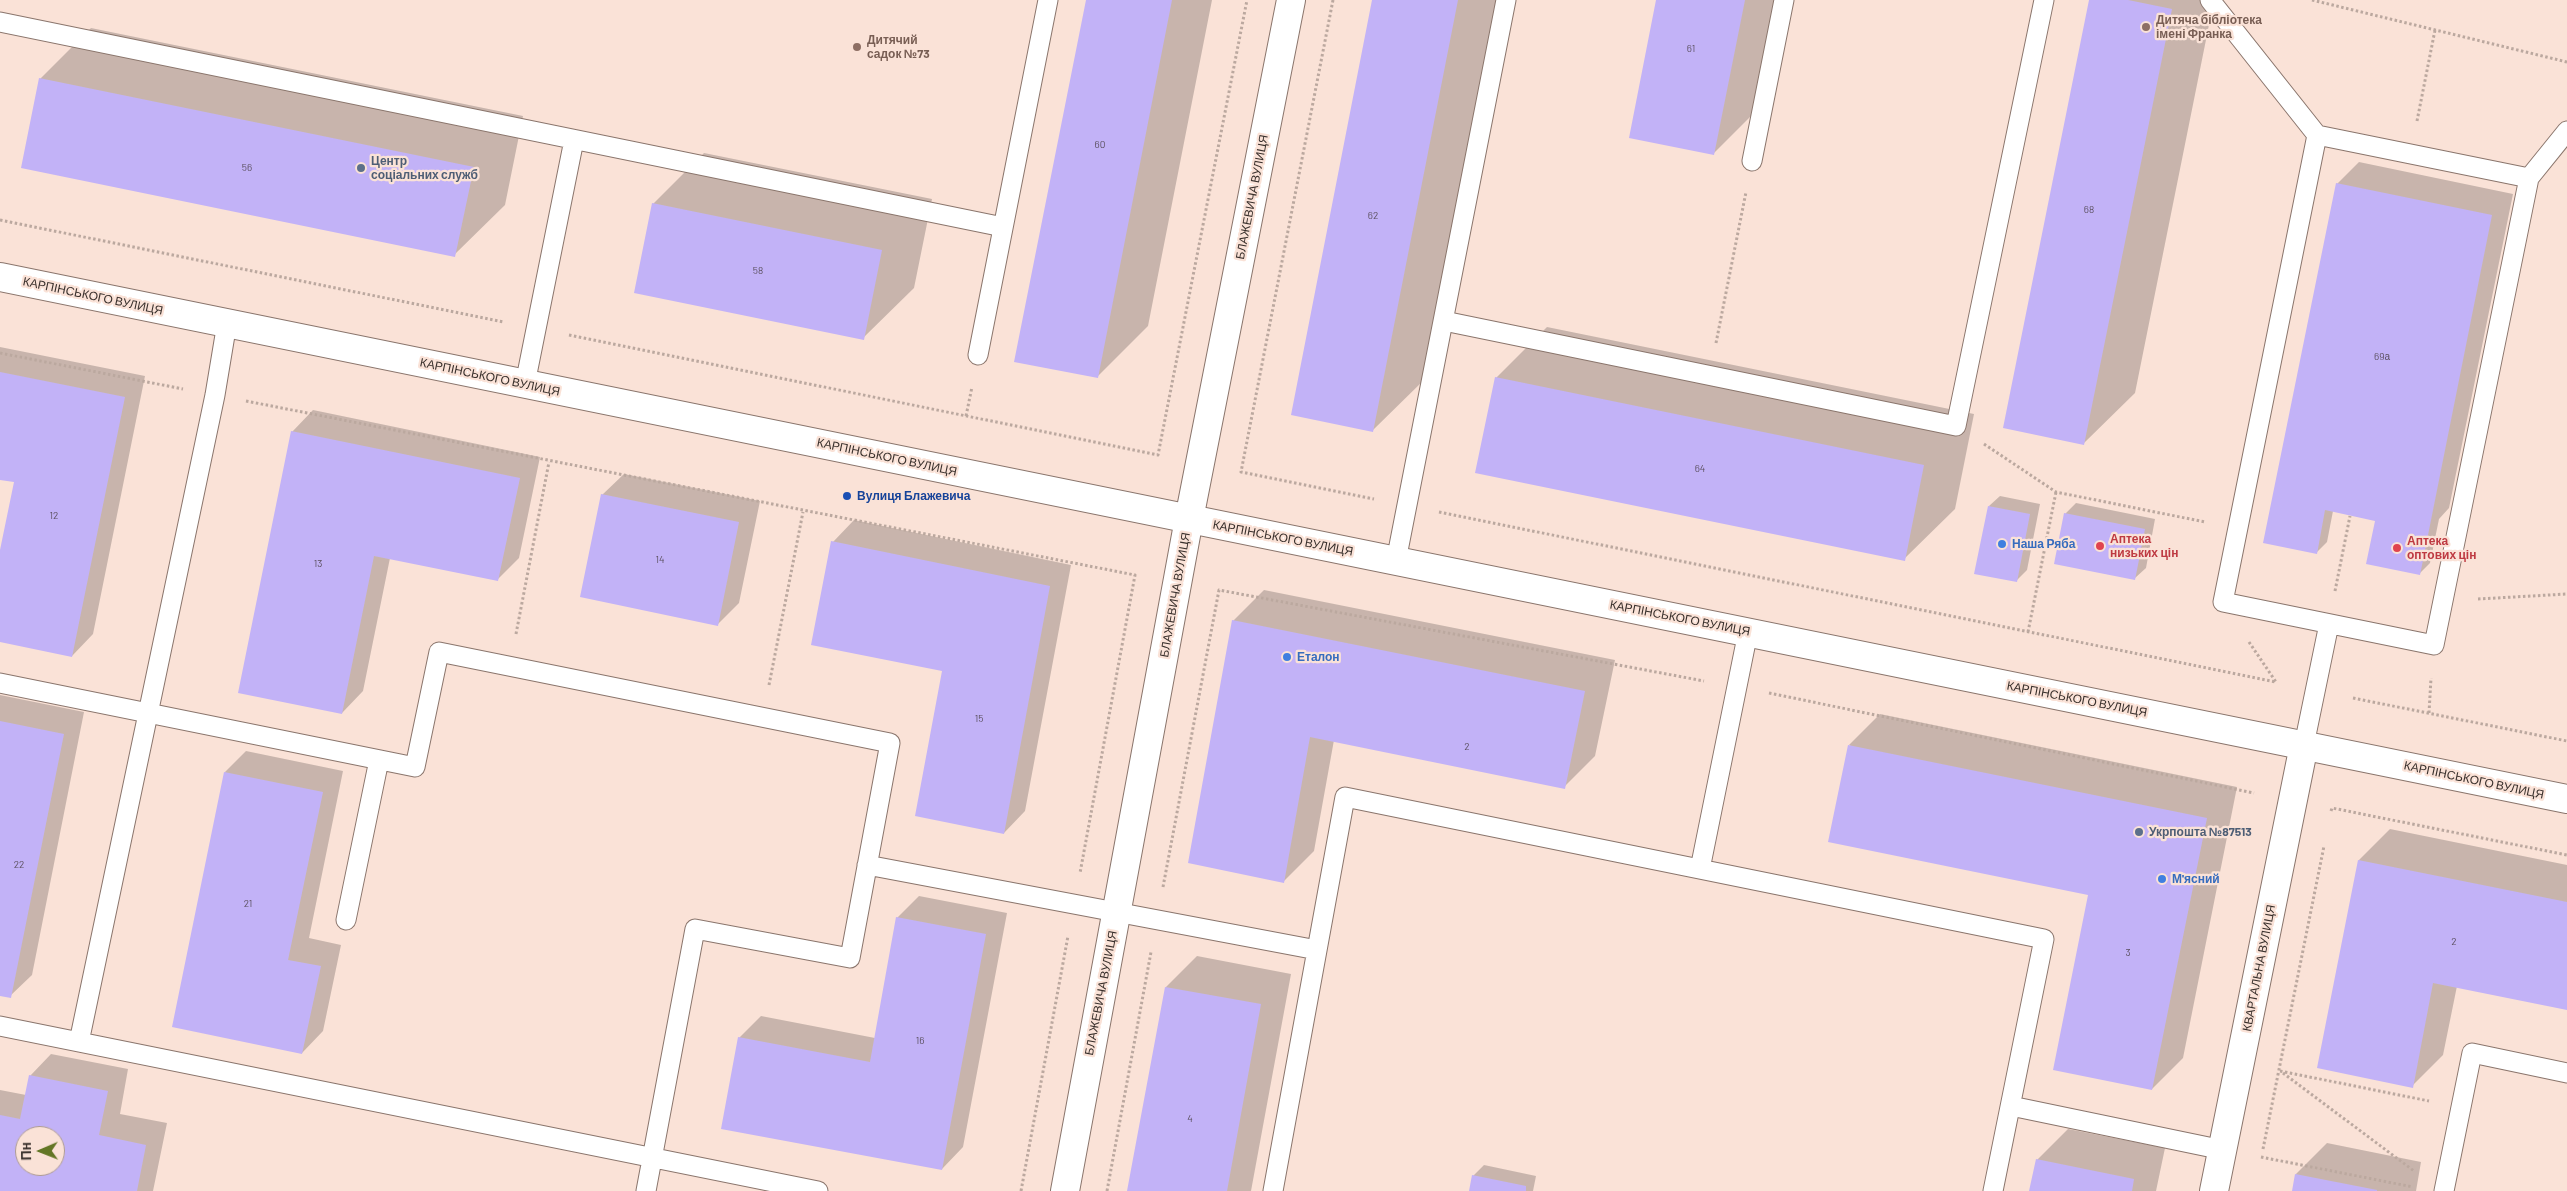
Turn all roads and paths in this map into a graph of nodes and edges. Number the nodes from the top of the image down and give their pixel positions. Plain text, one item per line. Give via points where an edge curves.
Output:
1 (1048, 0) edge
2 (1248, 0) edge
3 (1290, 0) edge
4 (1333, 0) edge
5 (1506, 0) edge
6 (1784, 0) edge
7 (2044, 0) edge
8 (2210, 0) edge
9 (2312, 0) edge
10 (0, 22) edge
11 (2435, 30) junction
12 (2567, 62) edge
13 (2567, 131) edge
14 (2316, 135) junction
15 (574, 140) junction
16 (2410, 154) junction
17 (1752, 161) joint
18 (2529, 178) junction
19 (0, 220) edge
20 (1003, 227) junction
21 (0, 277) edge
22 (1444, 321) junction
23 (227, 323) junction
24 (536, 328) junction
25 (0, 352) edge
26 (978, 355) dead end
27 (1710, 376) junction
28 (525, 384) junction
29 (215, 395) junction
30 (1956, 426) junction
31 (549, 462) junction
32 (2056, 492) junction
33 (1407, 505) junction
34 (803, 512) junction
35 (2350, 516) dead end
36 (1189, 518) junction
37 (2237, 529) junction
38 (1396, 561) junction
39 (1134, 575) dead end
40 (2567, 594) edge
41 (2444, 601) junction
42 (2329, 624) junction
43 (1748, 632) junction
44 (2028, 632) junction
45 (510, 666) junction
46 (2276, 682) dead end
47 (0, 683) edge
48 (2353, 698) dead end
49 (147, 713) junction
50 (763, 718) junction
51 (2567, 741) edge
52 (2304, 745) junction
53 (379, 760) junction
54 (2567, 799) edge
55 (2330, 817) dead end
56 (2326, 837) dead end
57 (2567, 856) edge
58 (867, 865) junction
59 (1700, 869) junction
60 (1116, 912) junction
61 (346, 920) dead end
62 (1318, 950) junction
63 (0, 1026) edge
64 (79, 1042) junction
65 (2280, 1071) junction
66 (2567, 1073) edge
67 (2010, 1106) junction
68 (2461, 1107) junction
69 (2223, 1150) junction
70 (2262, 1157) junction
71 (652, 1158) junction
72 (2260, 1166) dead end
73 (2416, 1173) dead end
74 (2421, 1189) dead end
75 (646, 1191) edge
76 (818, 1191) edge
77 (1065, 1191) edge
78 (1273, 1191) edge
79 (1993, 1191) edge
80 (2214, 1191) edge
81 (2444, 1191) edge

1 - 20 lane
2 - 24 path via 1158,455
3 - 36 street, БЛАЖЕВИЧА ВУЛИЦЯ
4 - 33 path via 1241,472
5 - 22 lane
6 - 17 lane
7 - 30 lane
8 - 14 lane
9 - 11 path
10 - 15 lane
11 - 12 path
11 - 16 path
13 - 18 lane
14 - 16 lane
14 - 37 lane
15 - 20 lane
15 - 24 lane
16 - 18 lane
17 - 27 path
18 - 41 lane
19 - 24 path
20 - 26 lane
21 - 23 street, КАРПІНСЬКОГО ВУЛИЦЯ
22 - 27 lane
22 - 33 lane
23 - 28 street, КАРПІНСЬКОГО ВУЛИЦЯ
23 - 29 lane
24 - 28 lane
25 - 29 path
27 - 30 lane
28 - 36 street, КАРПІНСЬКОГО ВУЛИЦЯ
29 - 31 path
29 - 49 lane
30 - 32 path
31 - 34 path
31 - 45 path
32 - 37 path
32 - 44 path
33 - 38 lane
33 - 44 path
34 - 39 path
34 - 50 path
35 - 42 path
36 - 38 street, КАРПІНСЬКОГО ВУЛИЦЯ
36 - 60 street, БЛАЖЕВИЧА ВУЛИЦЯ
37 - 42 lane via 2223,602
38 - 43 street, КАРПІНСЬКОГО ВУЛИЦЯ
40 - 41 path
41 - 42 lane via 2434,645
42 - 52 lane
43 - 52 street, КАРПІНСЬКОГО ВУЛИЦЯ
43 - 59 lane
44 - 46 path
45 - 50 lane
45 - 53 lane via 439,652 416,767
47 - 49 lane
48 - 51 path
49 - 53 lane
49 - 64 lane
50 - 58 lane via 890,743
52 - 54 street, КАРПІНСЬКОГО ВУЛИЦЯ
52 - 69 street, КВАРТАЛЬНА ВУЛИЦЯ
53 - 61 lane
55 - 57 path via 2332,808
56 - 65 path
58 - 60 lane
58 - 71 lane via 850,958 695,929
59 - 62 lane via 1345,797
59 - 67 lane via 2044,939
60 - 62 lane
60 - 77 street, БЛАЖЕВИЧА ВУЛИЦЯ
62 - 78 lane
63 - 64 lane
64 - 71 lane
65 - 68 path
65 - 70 path
65 - 73 path
66 - 68 lane via 2472,1053
67 - 69 lane
67 - 79 lane
68 - 81 lane
69 - 80 street, КВАРТАЛЬНА ВУЛИЦЯ
70 - 72 path
70 - 74 path
71 - 75 lane
71 - 76 lane

